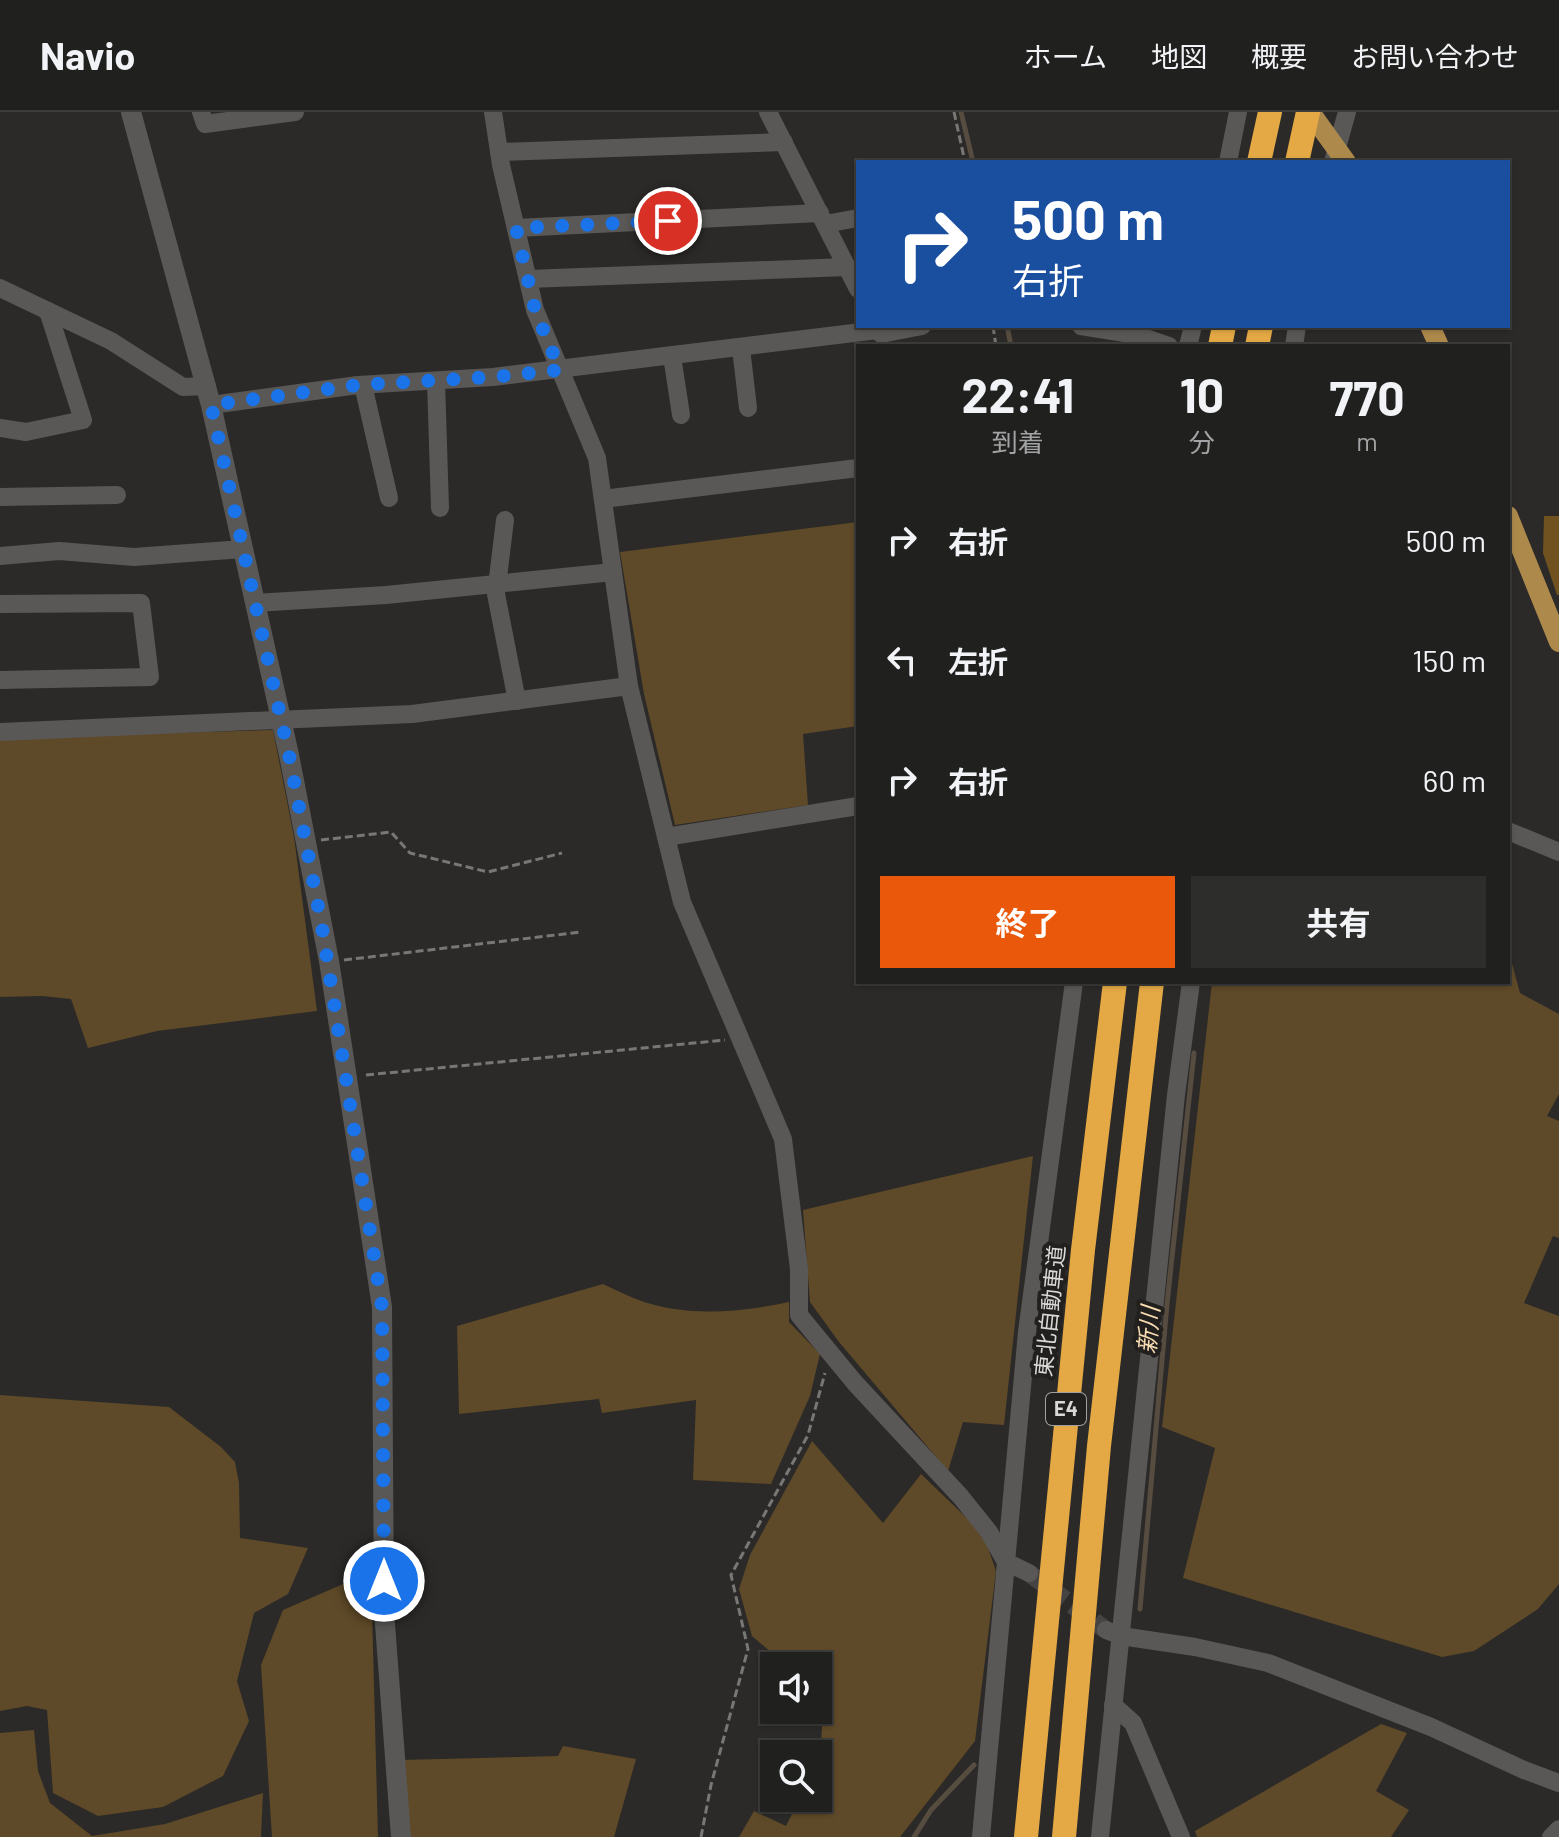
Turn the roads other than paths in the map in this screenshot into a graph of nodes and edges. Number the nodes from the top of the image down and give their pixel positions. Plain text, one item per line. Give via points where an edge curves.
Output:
1 (131, 112) edge
2 (201, 112) edge
3 (295, 112) edge
4 (493, 112) edge
5 (768, 112) edge
6 (1238, 112) edge
7 (1270, 112) edge
8 (1309, 112) edge
9 (1347, 112) edge
10 (784, 142) junction
11 (499, 152) junction
12 (1339, 158) edge
13 (1228, 160) edge
14 (1259, 160) edge
15 (1297, 160) edge
16 (822, 218) junction
17 (856, 218) edge
18 (516, 228) junction
19 (847, 267) junction
20 (528, 279) junction
21 (856, 285) edge
22 (0, 288) edge
23 (48, 311) junction
24 (912, 328) edge
25 (1092, 328) edge
26 (881, 334) edge
27 (1137, 336) edge
28 (1163, 344) edge
29 (741, 348) junction
30 (672, 356) junction
31 (560, 370) junction
32 (436, 381) junction
33 (363, 385) junction
34 (209, 395) junction
35 (748, 408) dead end
36 (681, 415) dead end
37 (0, 428) edge
38 (856, 468) edge
39 (117, 495) dead end
40 (0, 497) edge
41 (389, 498) dead end
42 (603, 499) junction
43 (440, 508) dead end
44 (505, 520) dead end
45 (1510, 521) edge
46 (243, 549) junction
47 (0, 556) edge
48 (613, 572) junction
49 (497, 584) junction
50 (255, 603) junction
51 (0, 604) edge
52 (1559, 642) edge
53 (0, 680) edge
54 (629, 686) junction
55 (517, 701) junction
56 (281, 720) junction
57 (0, 732) edge
58 (856, 806) edge
59 (1510, 832) edge
60 (666, 837) junction
61 (1559, 852) edge
62 (1074, 984) edge
63 (1115, 984) edge
64 (1152, 984) edge
65 (1191, 984) edge
66 (1006, 1562) junction
67 (1029, 1573) tunnel mouth
68 (1113, 1633) junction
69 (1113, 1705) junction
70 (1559, 1783) edge
71 (1559, 1829) edge
72 (401, 1837) edge
73 (981, 1837) edge
74 (1026, 1837) edge
75 (1064, 1837) edge
76 (1100, 1837) edge
77 (1181, 1837) edge
78 (1551, 1837) edge

1 - 34 street
2 - 3 street via 205,124
4 - 11 street
5 - 10 street
6 - 13 street
7 - 14 highway
8 - 12 main road
8 - 15 highway
9 - 12 street
10 - 11 street
10 - 16 street
11 - 18 street
16 - 17 street
16 - 18 street
16 - 19 street
18 - 20 street
19 - 20 street
19 - 21 street
20 - 31 street
22 - 23 street
23 - 34 street via 111,341 183,387
23 - 37 street via 83,420 26,432
24 - 26 street
25 - 27 street
26 - 29 street
27 - 28 street
29 - 30 street
29 - 35 street
30 - 31 street
30 - 36 street
31 - 32 street
31 - 42 street via 597,458
32 - 33 street
32 - 43 street
33 - 34 street
33 - 41 street
34 - 46 street
38 - 42 street
39 - 40 street
42 - 48 street
44 - 49 street
45 - 52 main road
46 - 47 street via 134,557 59,551
46 - 50 street
48 - 49 street
48 - 54 street
49 - 50 street
49 - 55 street
50 - 56 street
51 - 53 street via 141,603 150,677
54 - 55 street
54 - 60 street
55 - 56 street via 412,714
56 - 57 street
56 - 72 street via 329,961 382,1307 384,1611
58 - 60 street
59 - 61 street
60 - 66 street via 682,902 783,1139 799,1269 799,1315 961,1497
62 - 66 street via 1027,1332
63 - 74 highway, 東北自動車道 / E4 via 1083,1250
64 - 75 highway, E4 via 1099,1446
65 - 68 street
66 - 67 street
66 - 73 street
68 - 69 street
68 - 70 street via 1268,1663
69 - 76 street
69 - 77 street via 1133,1723
71 - 78 street

